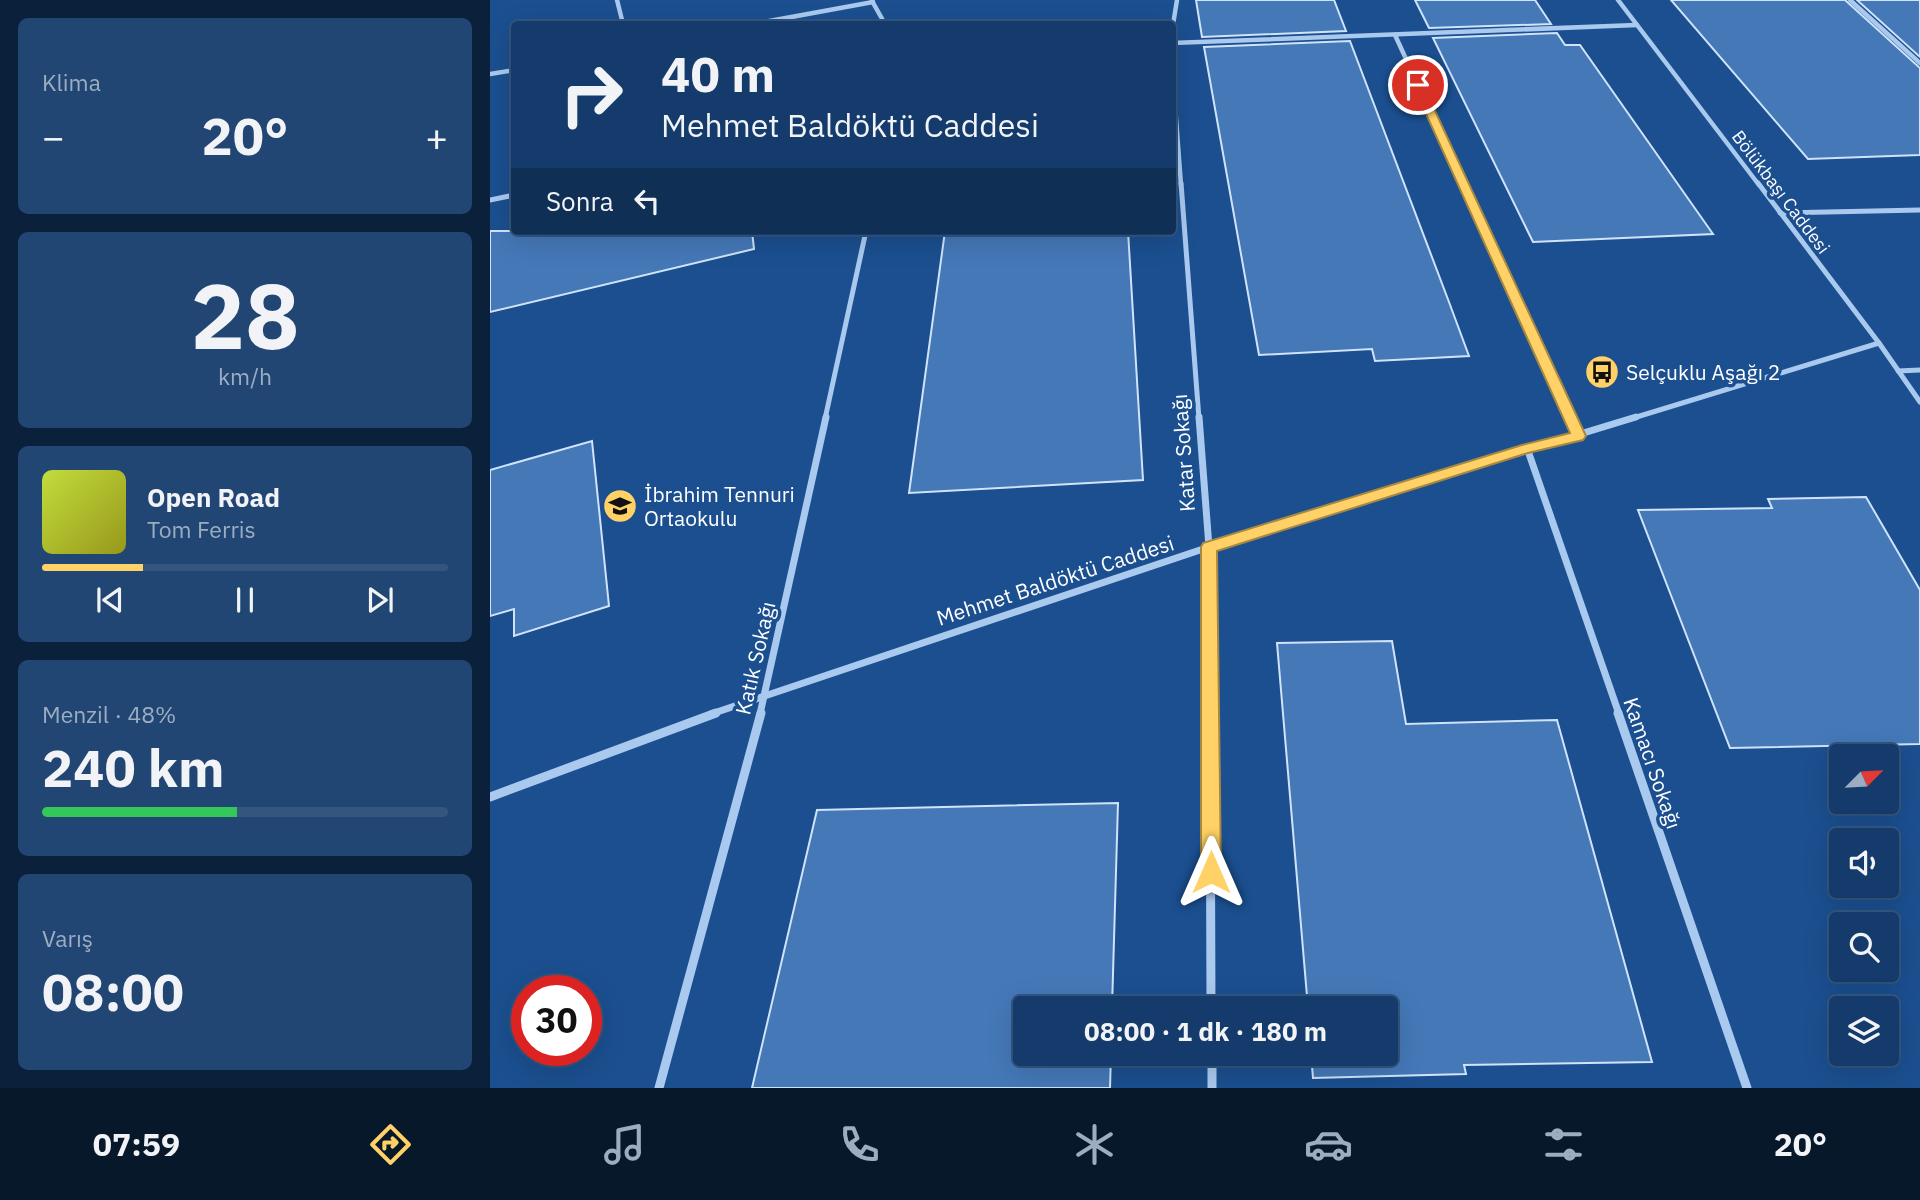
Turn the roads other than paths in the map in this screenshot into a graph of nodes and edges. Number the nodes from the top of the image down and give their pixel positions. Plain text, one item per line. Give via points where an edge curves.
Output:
1 (617, 0) edge
2 (1177, 0) edge
3 (1618, 0) edge
4 (1850, 0) edge
5 (872, 1) edge
6 (622, 21) edge
7 (769, 21) edge
8 (883, 21) edge
9 (1174, 21) edge
10 (1637, 25) junction
11 (1395, 35) junction
12 (1176, 43) edge
13 (1920, 62) edge
14 (511, 70) edge
15 (490, 74) edge
16 (1176, 117) edge
17 (511, 196) edge
18 (490, 200) edge
19 (1920, 210) edge
20 (1780, 214) junction
21 (865, 235) edge
22 (1879, 343) junction
23 (1898, 370) junction
24 (1920, 370) edge
25 (1920, 402) edge
26 (1578, 436) junction
27 (1527, 448) junction
28 (1209, 547) junction
29 (766, 694) junction
30 (490, 797) edge
31 (1211, 996) edge
32 (1212, 1066) edge
33 (659, 1088) edge
34 (1212, 1088) edge
35 (1747, 1088) edge

1 - 6 street
2 - 9 street
3 - 10 street, Bölükbaşı Caddesi
4 - 13 street
5 - 7 street
5 - 8 street
10 - 11 street
10 - 20 street, Bölükbaşı Caddesi
11 - 12 street
11 - 26 street
14 - 15 street
16 - 28 street, Katar Sokağı
17 - 18 street
19 - 20 street
20 - 22 street, Bölükbaşı Caddesi
21 - 29 street, Katık Sokağı
22 - 23 street, Bölükbaşı Caddesi
22 - 26 street, Mehmet Baldöktü Caddesi
23 - 24 street
23 - 25 street, Bölükbaşı Caddesi
26 - 27 street, Mehmet Baldöktü Caddesi
27 - 28 street, Mehmet Baldöktü Caddesi
27 - 35 street, Kamacı Sokağı
28 - 29 street, Mehmet Baldöktü Caddesi
28 - 31 street, Katar Sokağı
29 - 30 street, Mehmet Baldöktü Caddesi
29 - 33 street, Katık Sokağı
32 - 34 street

